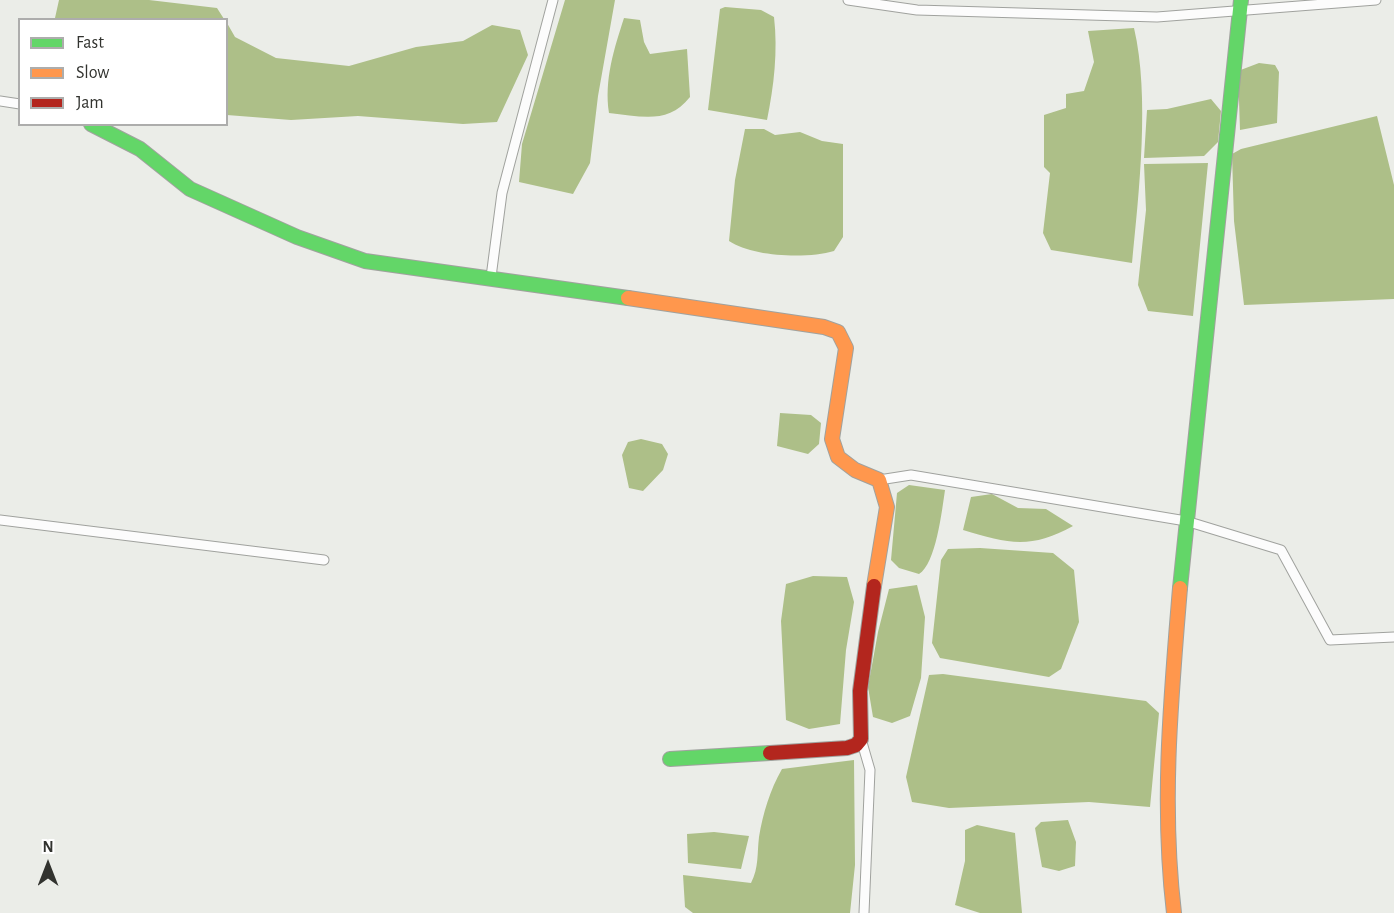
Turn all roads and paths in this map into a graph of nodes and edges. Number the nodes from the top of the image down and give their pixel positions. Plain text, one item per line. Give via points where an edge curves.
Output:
1 (553, 0) edge
2 (848, 0) edge
3 (1376, 0) edge
4 (1241, 5) edge
5 (0, 101) edge
6 (18, 104) edge
7 (95, 126) edge
8 (491, 277) junction
9 (879, 480) junction
10 (0, 520) edge
11 (1186, 521) junction
12 (324, 560) dead end
13 (1394, 637) edge
14 (861, 739) junction
15 (670, 759) dead end
16 (864, 913) edge
17 (1174, 913) edge

1 - 8 street via 502,193
2 - 4 street via 917,10 1157,17
3 - 4 street
4 - 11 street
5 - 6 street
7 - 8 street via 140,149 190,189 297,237 365,261
8 - 9 street via 838,332 846,348 832,439 838,457 855,470
9 - 11 street via 911,475
9 - 14 street via 887,507 865,642
10 - 12 street
11 - 13 street via 1281,550 1330,640
11 - 17 street via 1169,727 1167,854
14 - 15 street via 847,748
14 - 16 street via 870,770

